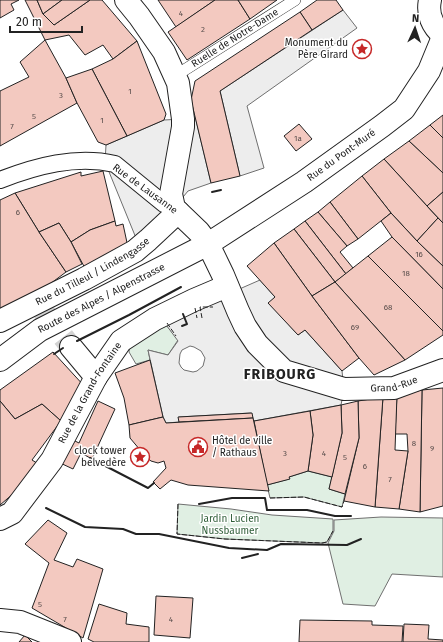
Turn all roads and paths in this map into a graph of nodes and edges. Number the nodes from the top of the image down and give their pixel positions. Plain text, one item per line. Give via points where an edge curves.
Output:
1 (126, 0) edge
2 (295, 0) edge
3 (430, 0) edge
4 (443, 36) edge
5 (176, 76) junction
6 (0, 180) edge
7 (176, 210) junction
8 (208, 244) junction
9 (227, 286) junction
10 (0, 321) edge
11 (71, 346) tunnel mouth
12 (0, 360) edge
13 (443, 370) edge
14 (96, 377) junction
15 (0, 519) edge
16 (0, 620) edge
17 (67, 641) edge

1 - 5 street via 164,52
2 - 5 lane, Ruelle de Notre-Dame
3 - 4 street via 430,18
4 - 8 street, Rue du Pont-Muré via 429,71 404,109 304,182
5 - 7 street via 183,118 171,194
6 - 7 street, Rue de Lausanne via 49,164 76,161 105,162 115,164 164,204
7 - 8 street, Rue de Lausanne
7 - 10 street, Rue du Tilleul / Lindengasse via 135,251 40,307
8 - 9 street, Rue de Lausanne
8 - 12 street, Route des Alpes / Alpenstrasse via 40,330
9 - 13 street, Grand-Rue via 245,326 257,344 284,370 344,388 394,388
9 - 14 street, Rue de la Grand-Fontaine via 155,319 121,341
11 - 14 street
14 - 15 street, Rue de la Grand-Fontaine via 52,460 12,513
16 - 17 street via 20,622

